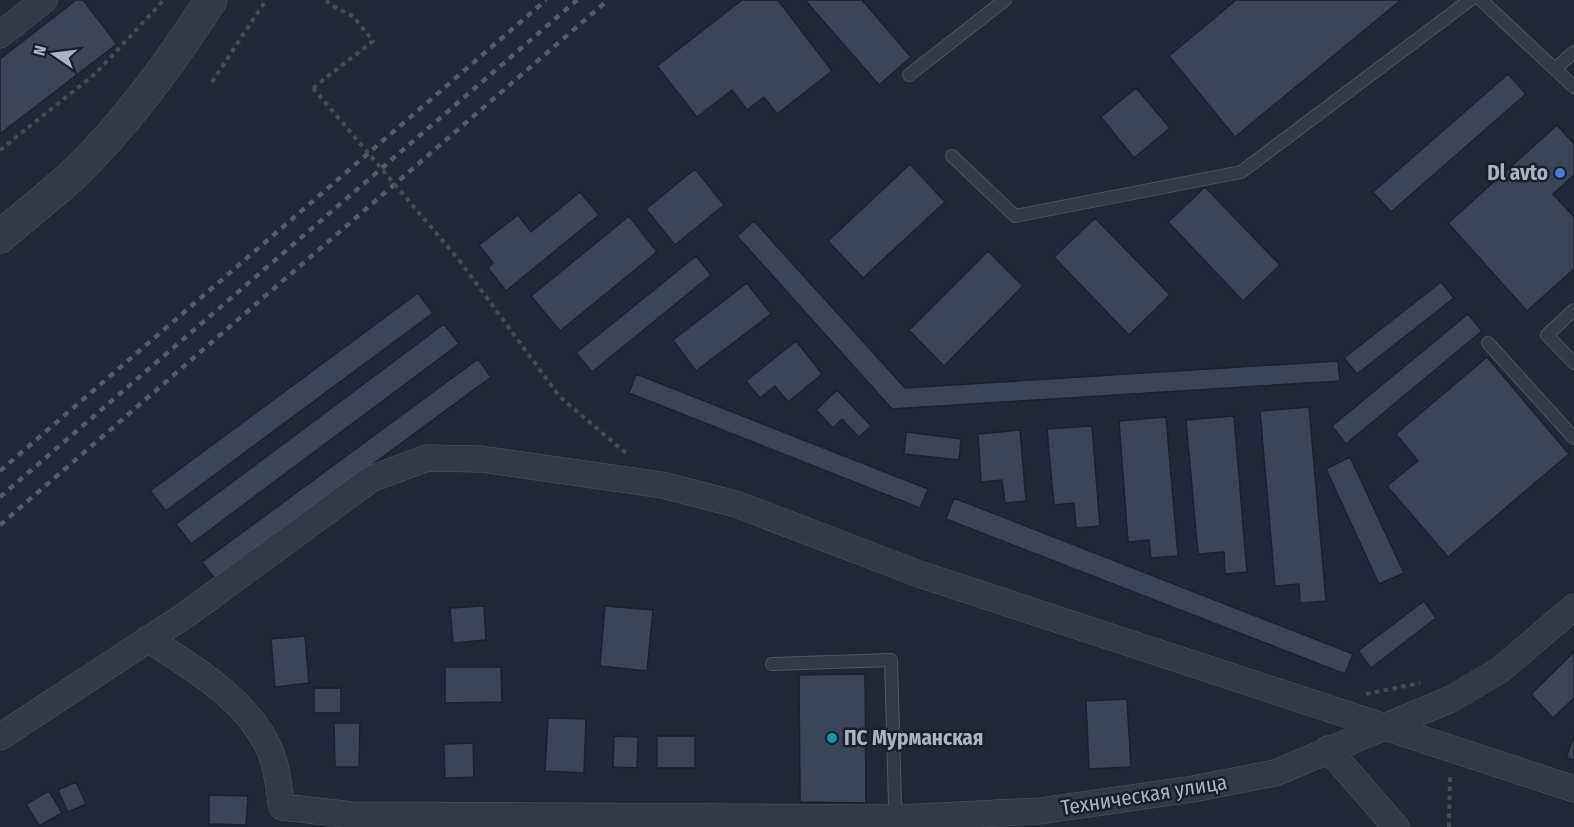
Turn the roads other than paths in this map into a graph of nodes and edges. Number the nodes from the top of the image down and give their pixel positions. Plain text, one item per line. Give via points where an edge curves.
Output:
1 (44, 0) edge
2 (211, 0) edge
3 (1005, 0) edge
4 (1470, 0) edge
5 (1481, 0) edge
6 (0, 35) edge
7 (1574, 52) edge
8 (1555, 69) junction
9 (909, 75) dead end
10 (1574, 87) edge
11 (952, 156) dead end
12 (0, 237) edge
13 (1574, 310) edge
14 (1488, 343) dead end
15 (1574, 363) edge
16 (1574, 438) edge
17 (1574, 607) edge
18 (148, 639) junction
19 (772, 664) dead end
20 (1383, 727) junction
21 (0, 737) edge
22 (1328, 749) junction
23 (1574, 789) edge
24 (281, 817) edge
25 (898, 822) edge
26 (1396, 827) edge

1 - 6 street
2 - 12 street via 112,135 73,175
3 - 9 lane
4 - 11 lane via 1241,172 1015,216
5 - 8 lane
7 - 8 lane
8 - 10 lane
13 - 15 lane via 1547,335
14 - 16 lane
17 - 20 street, Техническая улица via 1500,670 1451,699
18 - 20 street via 371,479 427,458 481,459 662,485 736,504 919,574
18 - 21 street
18 - 24 street, Техническая улица via 200,672 256,727 274,761
19 - 25 lane via 891,660
20 - 22 street, Техническая улица
20 - 23 street
22 - 25 street, Техническая улица via 1275,773 1193,789 1040,811
22 - 26 street
24 - 25 street, Техническая улица

